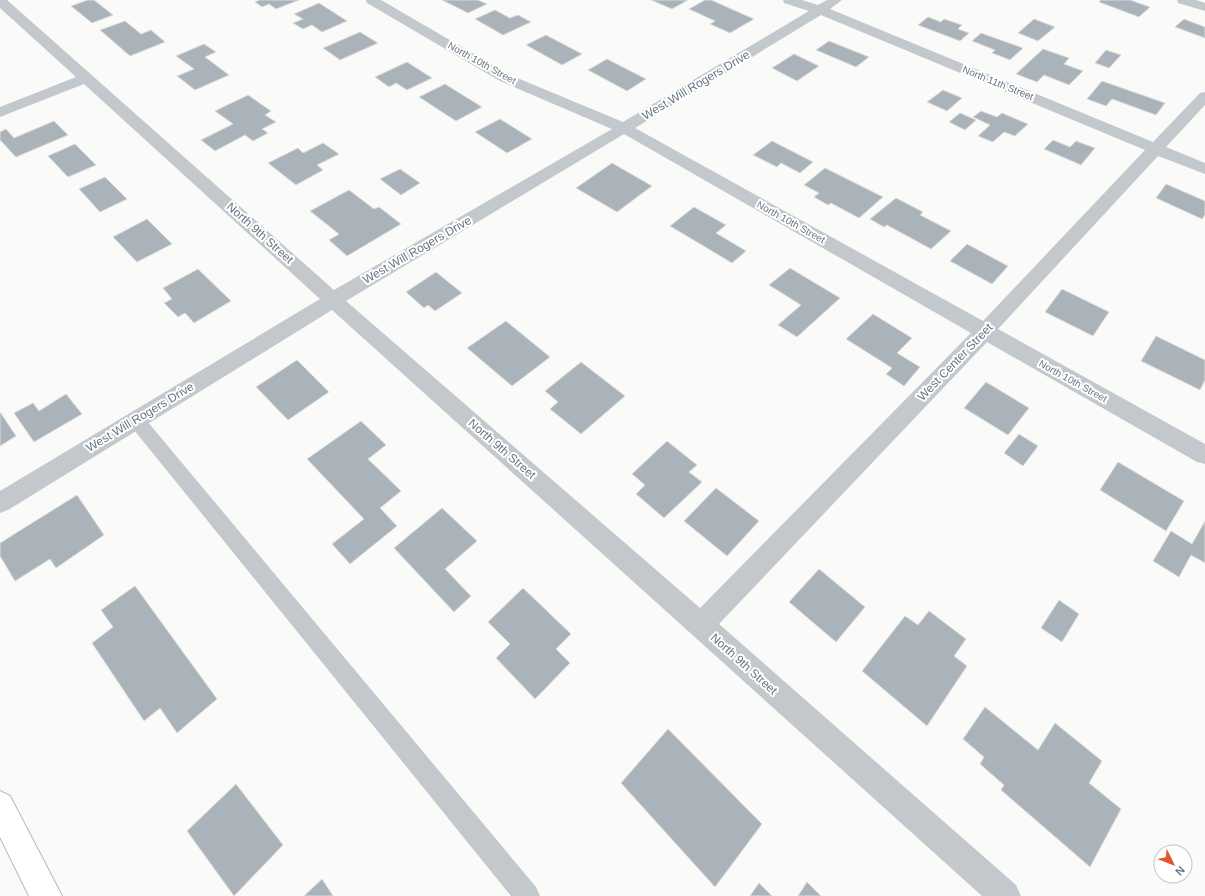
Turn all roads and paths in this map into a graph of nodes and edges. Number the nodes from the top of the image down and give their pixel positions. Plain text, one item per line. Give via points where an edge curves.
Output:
1 (372, 0) edge
2 (789, 0) edge
3 (836, 0) edge
4 (1183, 0) edge
5 (0, 1) edge
6 (1205, 7) edge
7 (820, 10) junction
8 (87, 78) junction
9 (1205, 96) edge
10 (0, 112) edge
11 (624, 128) junction
12 (1155, 148) junction
13 (1205, 169) edge
14 (333, 300) junction
15 (985, 331) junction
16 (136, 420) junction
17 (1205, 455) edge
18 (0, 503) edge
19 (701, 624) junction
20 (0, 806) edge
21 (46, 896) edge
22 (527, 896) edge
23 (1004, 896) edge

1 - 11 street, North 10th Street via 505,78
2 - 7 street, North 11th Street
3 - 7 street, West Will Rogers Drive
4 - 6 street
5 - 8 street, North 9th Street
7 - 11 street, West Will Rogers Drive
7 - 12 street, North 11th Street
8 - 10 street
8 - 14 street, North 9th Street
9 - 12 street, West Center Street
11 - 14 street, West Will Rogers Drive
11 - 15 street, North 10th Street
12 - 13 street, North 11th Street
12 - 15 street, West Center Street
14 - 16 street, West Will Rogers Drive
14 - 19 street, North 9th Street
15 - 17 street, North 10th Street
15 - 19 street, West Center Street
16 - 18 street, West Will Rogers Drive
16 - 22 lane
19 - 23 street, North 9th Street
20 - 21 main road

